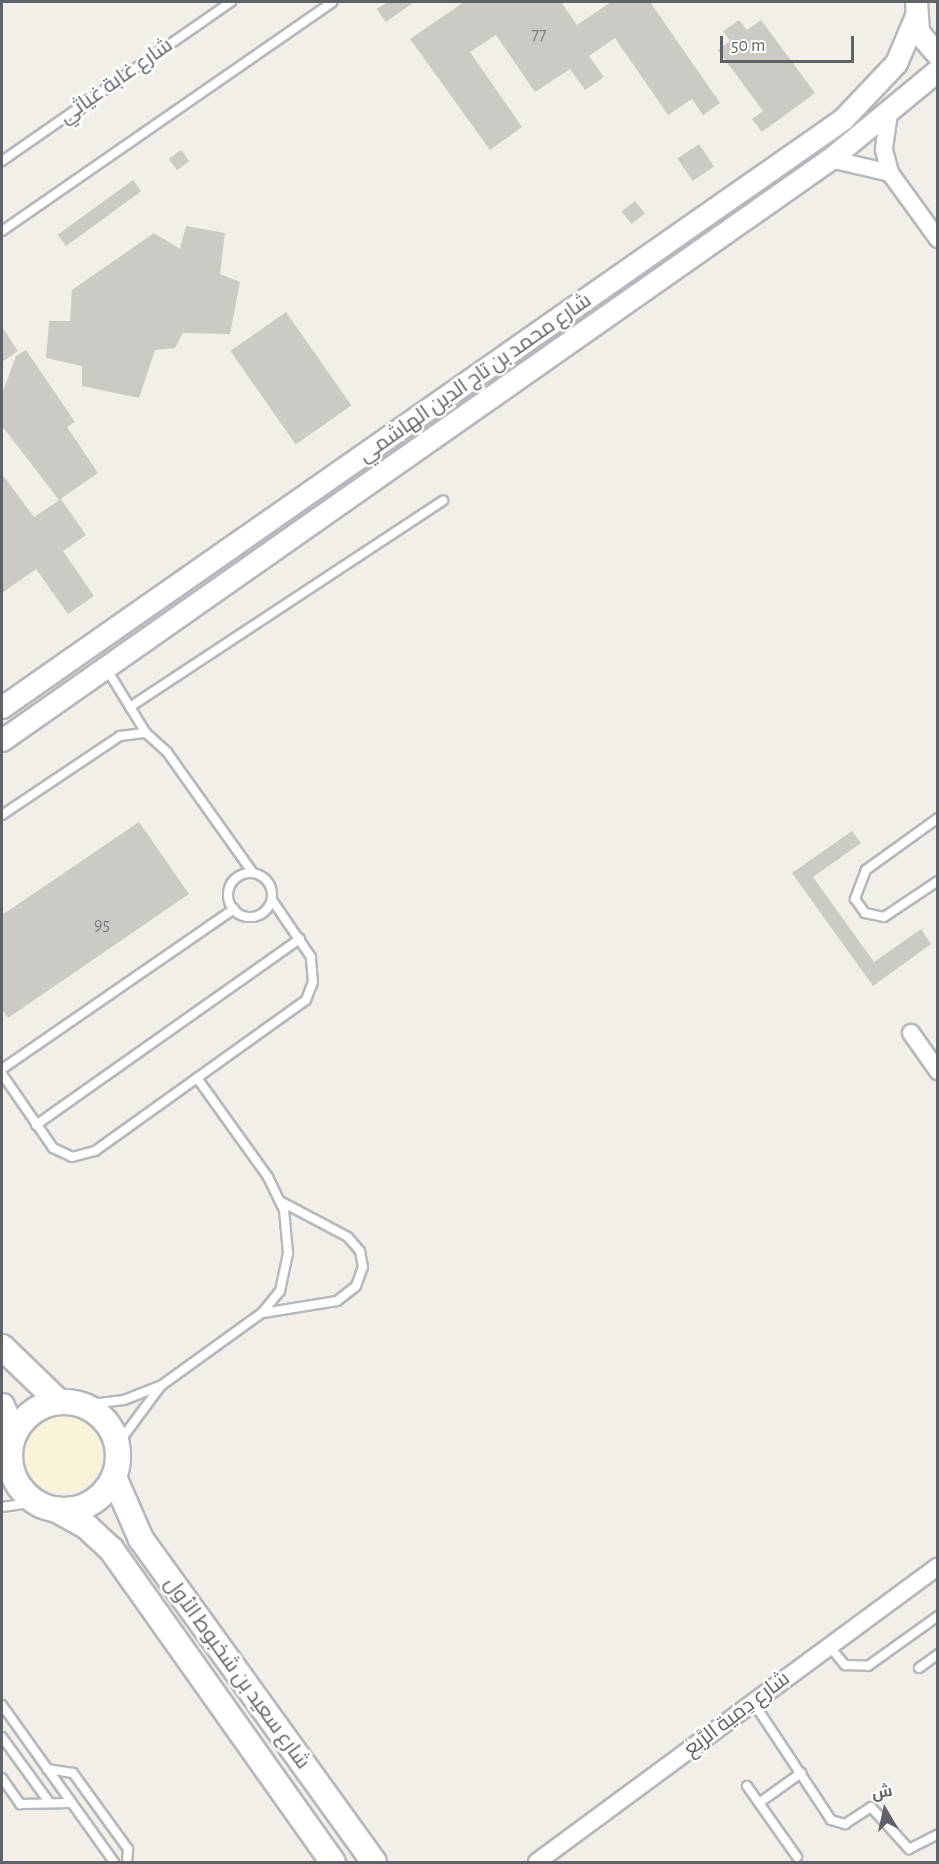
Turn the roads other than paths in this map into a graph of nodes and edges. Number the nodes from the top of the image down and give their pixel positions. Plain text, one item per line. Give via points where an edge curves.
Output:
1 (231, 2) edge
2 (333, 2) edge
3 (915, 10) edge
4 (938, 55) edge
5 (938, 70) edge
6 (889, 113) junction
7 (830, 159) junction
8 (2, 161) edge
9 (890, 173) junction
10 (2, 231) edge
11 (938, 239) edge
12 (443, 501) dead end
13 (105, 668) junction
14 (2, 707) edge
15 (130, 707) junction
16 (146, 733) junction
17 (2, 740) edge
18 (2, 815) edge
19 (938, 818) edge
20 (253, 873) junction
21 (938, 881) edge
22 (272, 900) junction
23 (234, 909) junction
24 (300, 939) junction
25 (911, 1033) dead end
26 (2, 1069) edge
27 (938, 1071) edge
28 (2, 1074) edge
29 (197, 1078) junction
30 (36, 1125) junction
31 (280, 1201) junction
32 (262, 1313) junction
33 (2, 1347) edge
34 (162, 1385) junction
35 (59, 1402) junction
36 (83, 1405) junction
37 (2, 1406) edge
38 (117, 1445) junction
39 (9, 1452) edge
40 (114, 1477) junction
41 (46, 1506) junction
42 (2, 1507) edge
43 (938, 1566) edge
44 (938, 1616) edge
45 (829, 1646) junction
46 (938, 1654) edge
47 (919, 1668) dead end
48 (753, 1702) junction
49 (2, 1705) edge
50 (2, 1737) edge
51 (47, 1769) junction
52 (801, 1773) junction
53 (2, 1778) edge
54 (747, 1786) dead end
55 (49, 1802) junction
56 (71, 1803) junction
57 (759, 1803) junction
58 (938, 1834) edge
59 (797, 1857) dead end
60 (114, 1863) edge
61 (127, 1863) edge
62 (333, 1863) edge
63 (374, 1863) edge
64 (537, 1863) edge

1 - 8 lane, شارع غابة غيَاثِي
2 - 10 lane
3 - 4 street via 926,44
3 - 14 street, شارع محمد بن تاج الدين الهاشمي via 896,63 843,119
5 - 6 street, شارع محمد بن تاج الدين الهاشمي
6 - 7 street, شارع محمد بن تاج الدين الهاشمي
6 - 9 street via 884,150
7 - 9 street
7 - 13 street, شارع محمد بن تاج الدين الهاشمي
9 - 11 street
12 - 15 lane
13 - 15 lane
13 - 17 street, شارع محمد بن تاج الدين الهاشمي
15 - 16 lane
16 - 18 lane via 120,736
16 - 20 lane via 167,752
19 - 21 lane via 866,870 855,899 865,913 884,917
20 - 22 lane via 266,879
20 - 23 lane via 238,876 230,887
22 - 23 lane via 253,916
22 - 24 lane
23 - 26 lane
24 - 29 lane via 313,972 306,1000
24 - 30 lane
25 - 27 street
28 - 30 lane
29 - 30 lane via 85,1156 63,1155
29 - 31 lane
31 - 32 lane via 288,1229 286,1272 280,1291
31 - 32 lane via 348,1237 360,1251 363,1267 356,1286 337,1301
32 - 34 lane
33 - 35 main road
34 - 36 lane via 124,1400
34 - 38 lane
35 - 36 main road
35 - 39 main road via 32,1412
36 - 38 main road via 99,1414
37 - 39 main road
38 - 40 main road
39 - 41 main road via 16,1481
40 - 41 main road via 96,1499
40 - 63 main road, شارع سعيد بن شخبوط الأول via 141,1539
41 - 42 lane
41 - 62 main road, شارع سعيد بن شخبوط الأول via 86,1526 111,1549
43 - 45 street, شارع دِمية الرَّبع
44 - 45 lane via 868,1666 845,1665
45 - 48 street, شارع دِمية الرَّبع
46 - 47 lane
48 - 52 lane
48 - 64 street, شارع دِمية الرَّبع
49 - 51 lane
50 - 55 lane
51 - 56 lane
51 - 61 lane via 73,1773 128,1849
52 - 57 lane
52 - 58 lane via 835,1823 849,1822 871,1807 909,1849
53 - 55 lane via 20,1804
54 - 57 lane
55 - 56 lane
56 - 60 lane
57 - 59 lane

